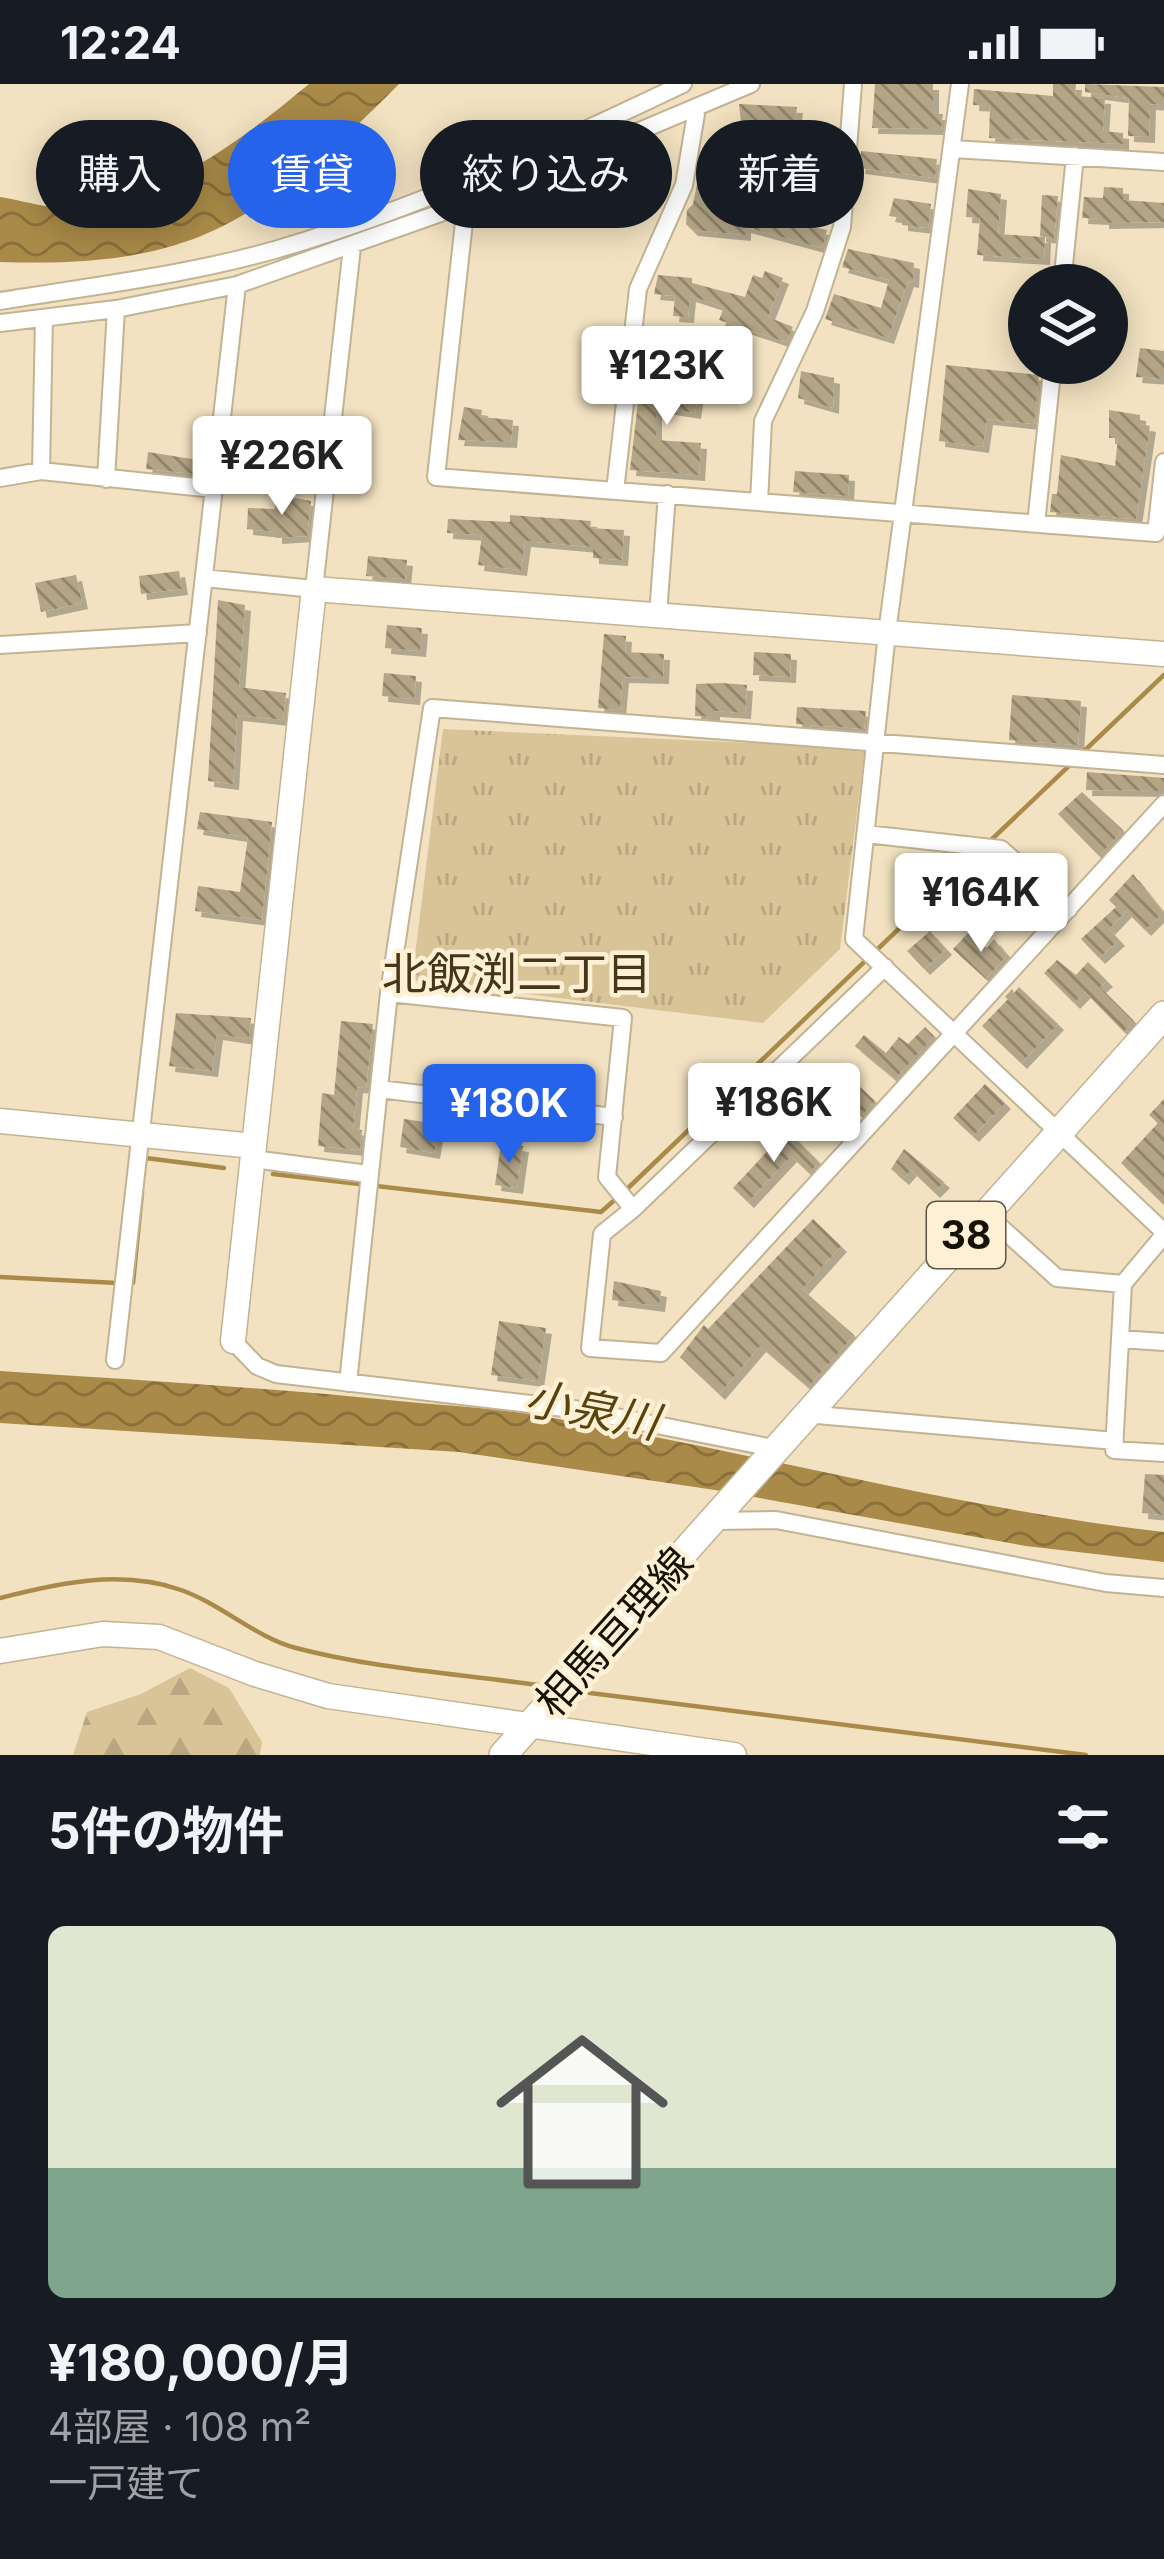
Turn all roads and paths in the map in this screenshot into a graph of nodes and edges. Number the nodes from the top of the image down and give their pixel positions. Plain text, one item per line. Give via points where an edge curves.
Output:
1 (683, 84) edge
2 (751, 84) edge
3 (853, 84) edge
4 (960, 84) edge
5 (698, 108) junction
6 (669, 120) edge
7 (952, 149) junction
8 (1076, 156) junction
9 (1164, 162) edge
10 (420, 221) edge
11 (463, 228) edge
12 (352, 247) junction
13 (244, 257) junction
14 (1063, 264) edge
15 (291, 267) junction
16 (230, 286) junction
17 (116, 310) junction
18 (4, 314) edge
19 (44, 318) junction
20 (1051, 384) edge
21 (1164, 462) edge
22 (41, 471) junction
23 (0, 478) edge
24 (106, 479) junction
25 (214, 489) junction
26 (615, 491) junction
27 (667, 494) junction
28 (759, 502) junction
29 (903, 512) junction
30 (1036, 524) junction
31 (204, 578) junction
32 (314, 589) junction
33 (658, 614) junction
34 (198, 633) junction
35 (887, 633) junction
36 (0, 645) edge
37 (1164, 654) edge
38 (876, 741) junction
39 (1164, 765) edge
40 (1164, 804) edge
41 (866, 834) junction
42 (1069, 909) junction
43 (876, 960) junction
44 (388, 993) junction
45 (1164, 1015) edge
46 (956, 1034) junction
47 (380, 1090) junction
48 (614, 1117) junction
49 (0, 1121) edge
50 (1059, 1132) junction
51 (139, 1133) junction
52 (253, 1153) junction
53 (368, 1181) junction
54 (631, 1207) junction
55 (986, 1214) junction
56 (1164, 1234) edge
57 (1123, 1284) junction
58 (1120, 1339) junction
59 (233, 1341) joint
60 (1164, 1342) edge
61 (115, 1360) dead end
62 (348, 1383) junction
63 (804, 1414) junction
64 (1114, 1441) junction
65 (770, 1451) junction
66 (1164, 1453) edge
67 (720, 1514) junction
68 (1164, 1588) edge
69 (0, 1651) edge
70 (530, 1725) junction
71 (703, 1753) edge
72 (502, 1755) edge
73 (734, 1755) edge

1 - 13 street via 424,202
2 - 5 street
3 - 28 street via 842,227 763,421
4 - 7 street
5 - 6 street
5 - 26 street via 685,185 638,289
7 - 8 street
7 - 29 street
8 - 9 street
8 - 14 street
10 - 12 street
11 - 26 street via 436,477
12 - 15 street
12 - 32 street
13 - 15 street
13 - 16 street
13 - 18 street
15 - 16 street
16 - 17 street
16 - 25 street
17 - 19 street
17 - 24 street
18 - 19 street
19 - 22 street
20 - 30 street
21 - 30 street via 1156,533
22 - 23 street
22 - 24 street
24 - 25 street
25 - 31 street
26 - 27 street
27 - 28 street
27 - 33 street
28 - 29 street
29 - 30 street
29 - 35 street
31 - 32 street
31 - 34 street
32 - 33 street
32 - 52 street
33 - 35 street
34 - 36 street
34 - 51 street
35 - 37 street
35 - 38 street
38 - 39 street
38 - 41 street
38 - 44 street via 432,708
40 - 42 street
41 - 42 street via 1001,849
41 - 43 street via 854,938
42 - 46 street
43 - 46 street
43 - 54 street
44 - 47 street
44 - 48 street via 623,1018
45 - 50 main road, 38
46 - 50 street
46 - 54 street via 661,1353 590,1348 602,1234
47 - 48 street
47 - 53 street
48 - 54 street via 607,1177
49 - 51 street
50 - 55 main road, 38
50 - 56 street
51 - 52 street
51 - 61 street
52 - 53 street
52 - 59 street
53 - 62 street
55 - 57 street via 1057,1278
55 - 63 main road, 38
56 - 57 street
57 - 58 street
58 - 60 street
58 - 64 street
59 - 62 street via 276,1374
62 - 65 street via 581,1410
63 - 64 street
63 - 65 main road, 38
64 - 66 street via 1114,1450
65 - 67 main road, 38
67 - 68 street
67 - 70 main road, 相馬亘理線 / 38
69 - 70 street via 103,1634 159,1637 328,1696
70 - 71 street
70 - 72 main road, 相馬亘理線 / 38
71 - 73 street

